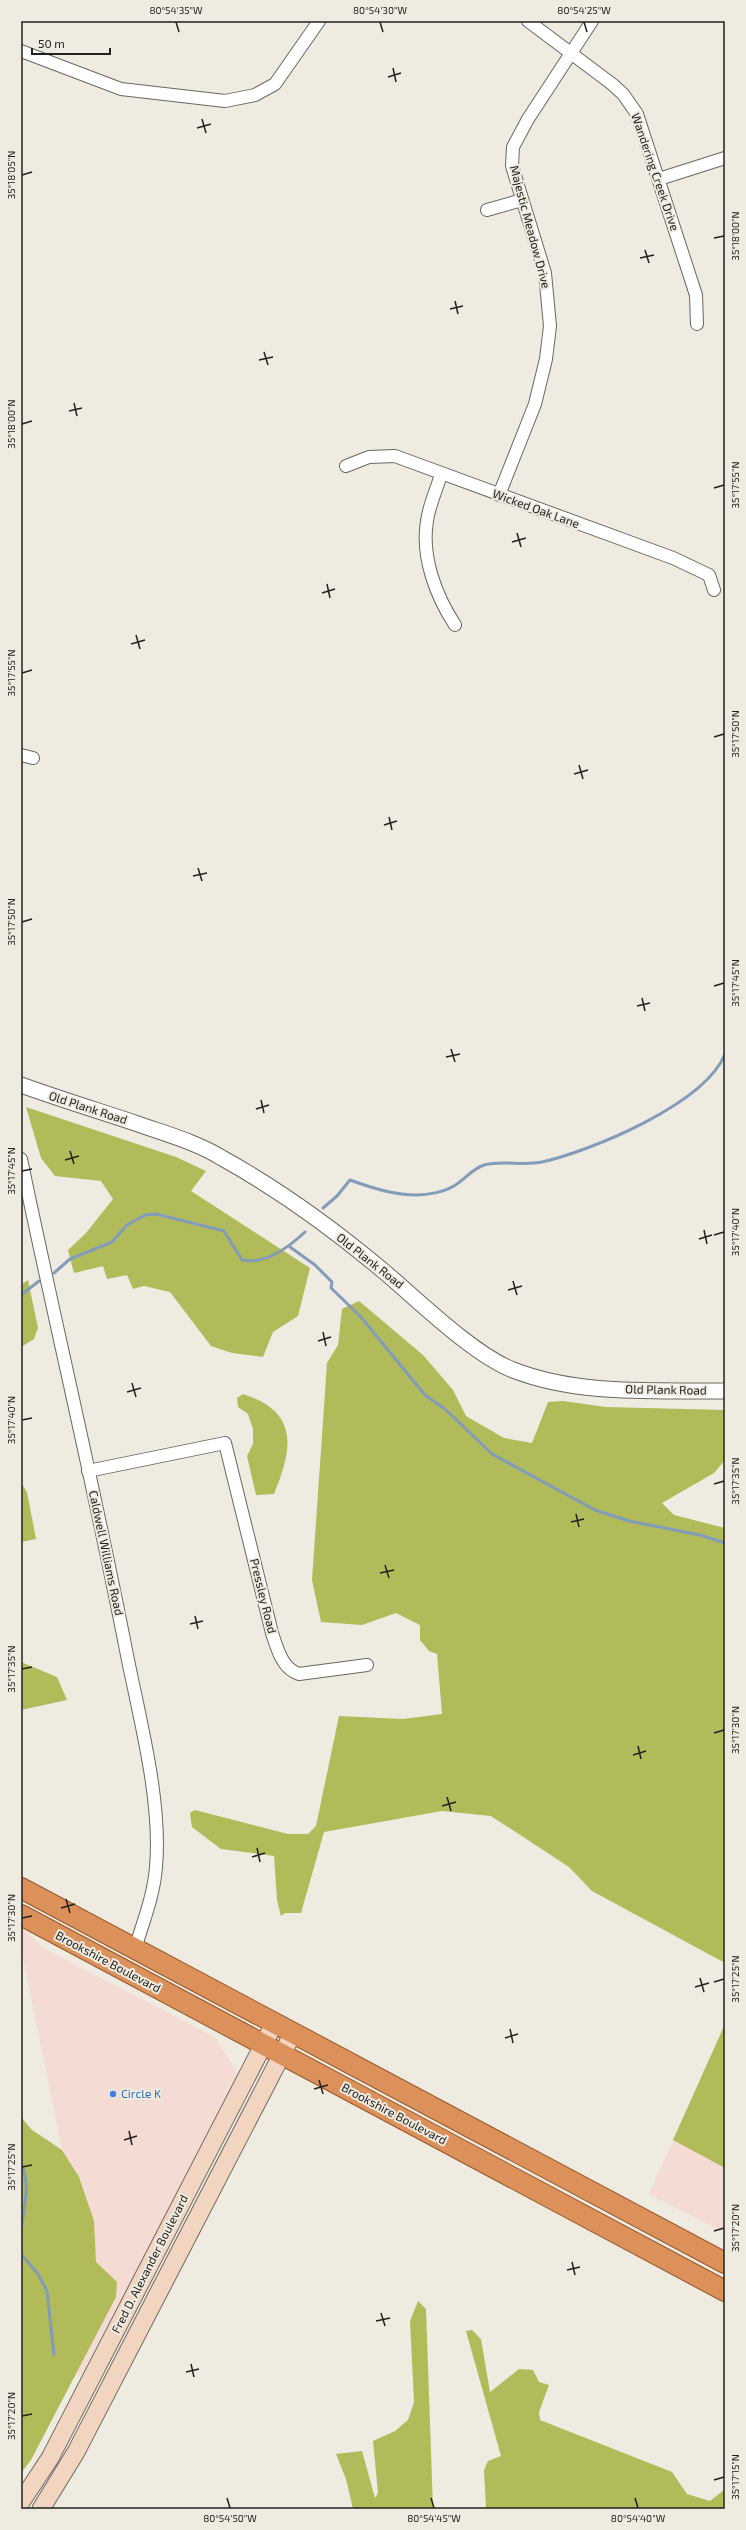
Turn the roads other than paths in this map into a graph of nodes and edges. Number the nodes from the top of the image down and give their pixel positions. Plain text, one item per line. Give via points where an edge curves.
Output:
1 (319, 21) edge
2 (528, 21) edge
3 (592, 21) edge
4 (21, 51) edge
5 (569, 53) junction
6 (725, 158) edge
7 (659, 179) junction
8 (522, 200) junction
9 (487, 210) dead end
10 (697, 324) dead end
11 (346, 466) dead end
12 (442, 474) junction
13 (499, 495) junction
14 (714, 590) dead end
15 (455, 625) dead end
16 (21, 755) edge
17 (33, 758) dead end
18 (21, 1085) edge
19 (21, 1159) edge
20 (725, 1391) edge
21 (88, 1472) junction
22 (367, 1665) dead end
23 (21, 1888) edge
24 (21, 1905) edge
25 (21, 1915) edge
26 (135, 1949) junction
27 (134, 1975) junction
28 (227, 1998) junction
29 (274, 2024) junction
30 (292, 2033) junction
31 (264, 2045) junction
32 (282, 2054) junction
33 (413, 2124) junction
34 (538, 2164) junction
35 (526, 2185) junction
36 (690, 2244) junction
37 (725, 2263) edge
38 (725, 2291) edge
39 (21, 2502) edge
40 (41, 2509) edge

1 - 4 street via 275,84 255,95 226,101 121,89
2 - 5 street, Wandering Creek Drive
3 - 5 street, Majestic Meadow Drive
5 - 7 street, Wandering Creek Drive via 612,84 631,104 641,125
5 - 8 street, Majestic Meadow Drive via 513,147 512,166
6 - 7 street
7 - 10 street, Wandering Creek Drive via 696,295
8 - 9 street
8 - 13 street, Majestic Meadow Drive via 545,273 550,326 546,359 535,404
11 - 12 street, Wicked Oak Lane via 370,457 395,456
12 - 13 street, Wicked Oak Lane
12 - 15 street via 427,521 427,560 442,606
13 - 14 street, Wicked Oak Lane via 673,558 709,575
16 - 17 street
18 - 20 street, Old Plank Road via 176,1137 221,1157 341,1237 464,1339 508,1368 573,1386
19 - 21 street, Caldwell Williams Road
21 - 22 street, Pressley Road via 225,1443 272,1633 283,1662 290,1670 299,1674
21 - 26 street, Caldwell Williams Road via 121,1624 154,1807 155,1876
23 - 26 highway, Brookshire Boulevard
24 - 26 highway via 66,1921 120,1950
25 - 27 highway, Brookshire Boulevard
26 - 28 highway, Brookshire Boulevard
27 - 28 highway via 138,1969 147,1967 199,1994
27 - 31 highway, Brookshire Boulevard
28 - 29 highway, Brookshire Boulevard
29 - 30 highway, Brookshire Boulevard
29 - 31 main road, Fred D. Alexander Boulevard
30 - 32 main road, Fred D. Alexander Boulevard
30 - 34 highway, Brookshire Boulevard
31 - 32 highway, Brookshire Boulevard
31 - 39 main road, Fred D. Alexander Boulevard via 50,2458
32 - 33 highway, Brookshire Boulevard
32 - 40 main road, Fred D. Alexander Boulevard via 76,2452
33 - 34 highway via 452,2136 523,2169
33 - 35 highway, Brookshire Boulevard
34 - 36 highway, Brookshire Boulevard
35 - 36 highway via 540,2180 551,2183 625,2219
35 - 38 highway, Brookshire Boulevard
36 - 37 highway, Brookshire Boulevard

